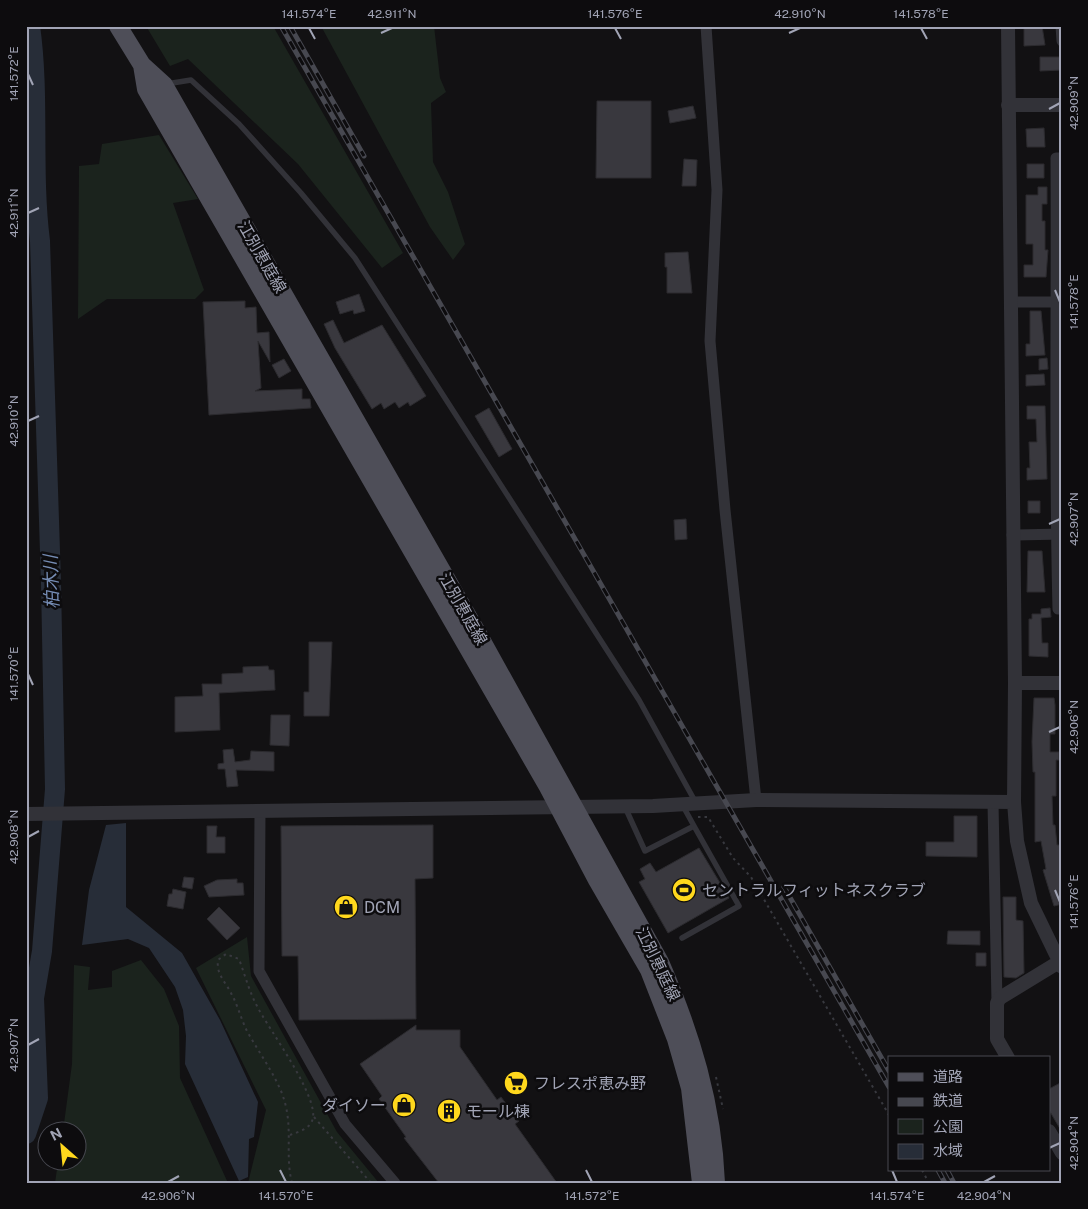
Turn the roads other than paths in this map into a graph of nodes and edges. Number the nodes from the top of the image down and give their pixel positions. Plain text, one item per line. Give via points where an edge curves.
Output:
1 (118, 26) edge
2 (706, 26) edge
3 (1008, 26) edge
4 (1062, 26) edge
5 (1062, 41) edge
6 (142, 65) junction
7 (164, 85) junction
8 (1008, 105) junction
9 (1062, 105) edge
10 (1062, 158) edge
11 (1059, 231) edge
12 (1010, 302) junction
13 (1058, 302) edge
14 (1059, 377) edge
15 (1059, 455) edge
16 (1059, 534) edge
17 (1012, 535) junction
18 (1062, 609) edge
19 (1015, 683) junction
20 (1062, 683) edge
21 (756, 800) junction
22 (1014, 802) junction
23 (696, 803) junction
24 (993, 803) junction
25 (681, 804) junction
26 (624, 806) junction
27 (566, 807) junction
28 (260, 812) junction
29 (26, 814) edge
30 (694, 826) junction
31 (682, 938) dead end
32 (1061, 963) edge
33 (997, 1003) junction
34 (1007, 1056) edge
35 (1050, 1133) edge
36 (1062, 1153) edge
37 (395, 1183) edge
38 (701, 1183) edge
39 (716, 1183) edge

1 - 6 main road, 江別恵庭線
2 - 21 street via 717,190 710,341
3 - 8 street
4 - 5 street
6 - 7 main road, 江別恵庭線
6 - 27 main road, 江別恵庭線 via 146,89
7 - 23 lane via 191,80 239,124 354,258 639,700
7 - 27 main road, 江別恵庭線
8 - 9 street
8 - 12 street
10 - 11 street via 1056,158
11 - 13 street
12 - 13 street
12 - 17 street
13 - 14 street
14 - 15 street
15 - 16 street
16 - 17 street
16 - 18 street via 1058,609
17 - 19 street
19 - 20 street
19 - 22 street
21 - 23 street
21 - 24 street
22 - 24 street
22 - 32 street via 1017,841 1031,903
23 - 25 street
24 - 33 street
25 - 26 street
25 - 30 lane
26 - 27 street
26 - 30 lane via 645,851
27 - 28 street
27 - 38 main road, 江別恵庭線 via 649,970 676,1039 690,1088
27 - 39 main road, 江別恵庭線 via 660,962 676,996 703,1084
28 - 29 street
28 - 37 street via 259,971 345,1124
30 - 31 lane via 739,906
32 - 33 street via 1000,998
33 - 34 street via 998,1039
35 - 36 street

